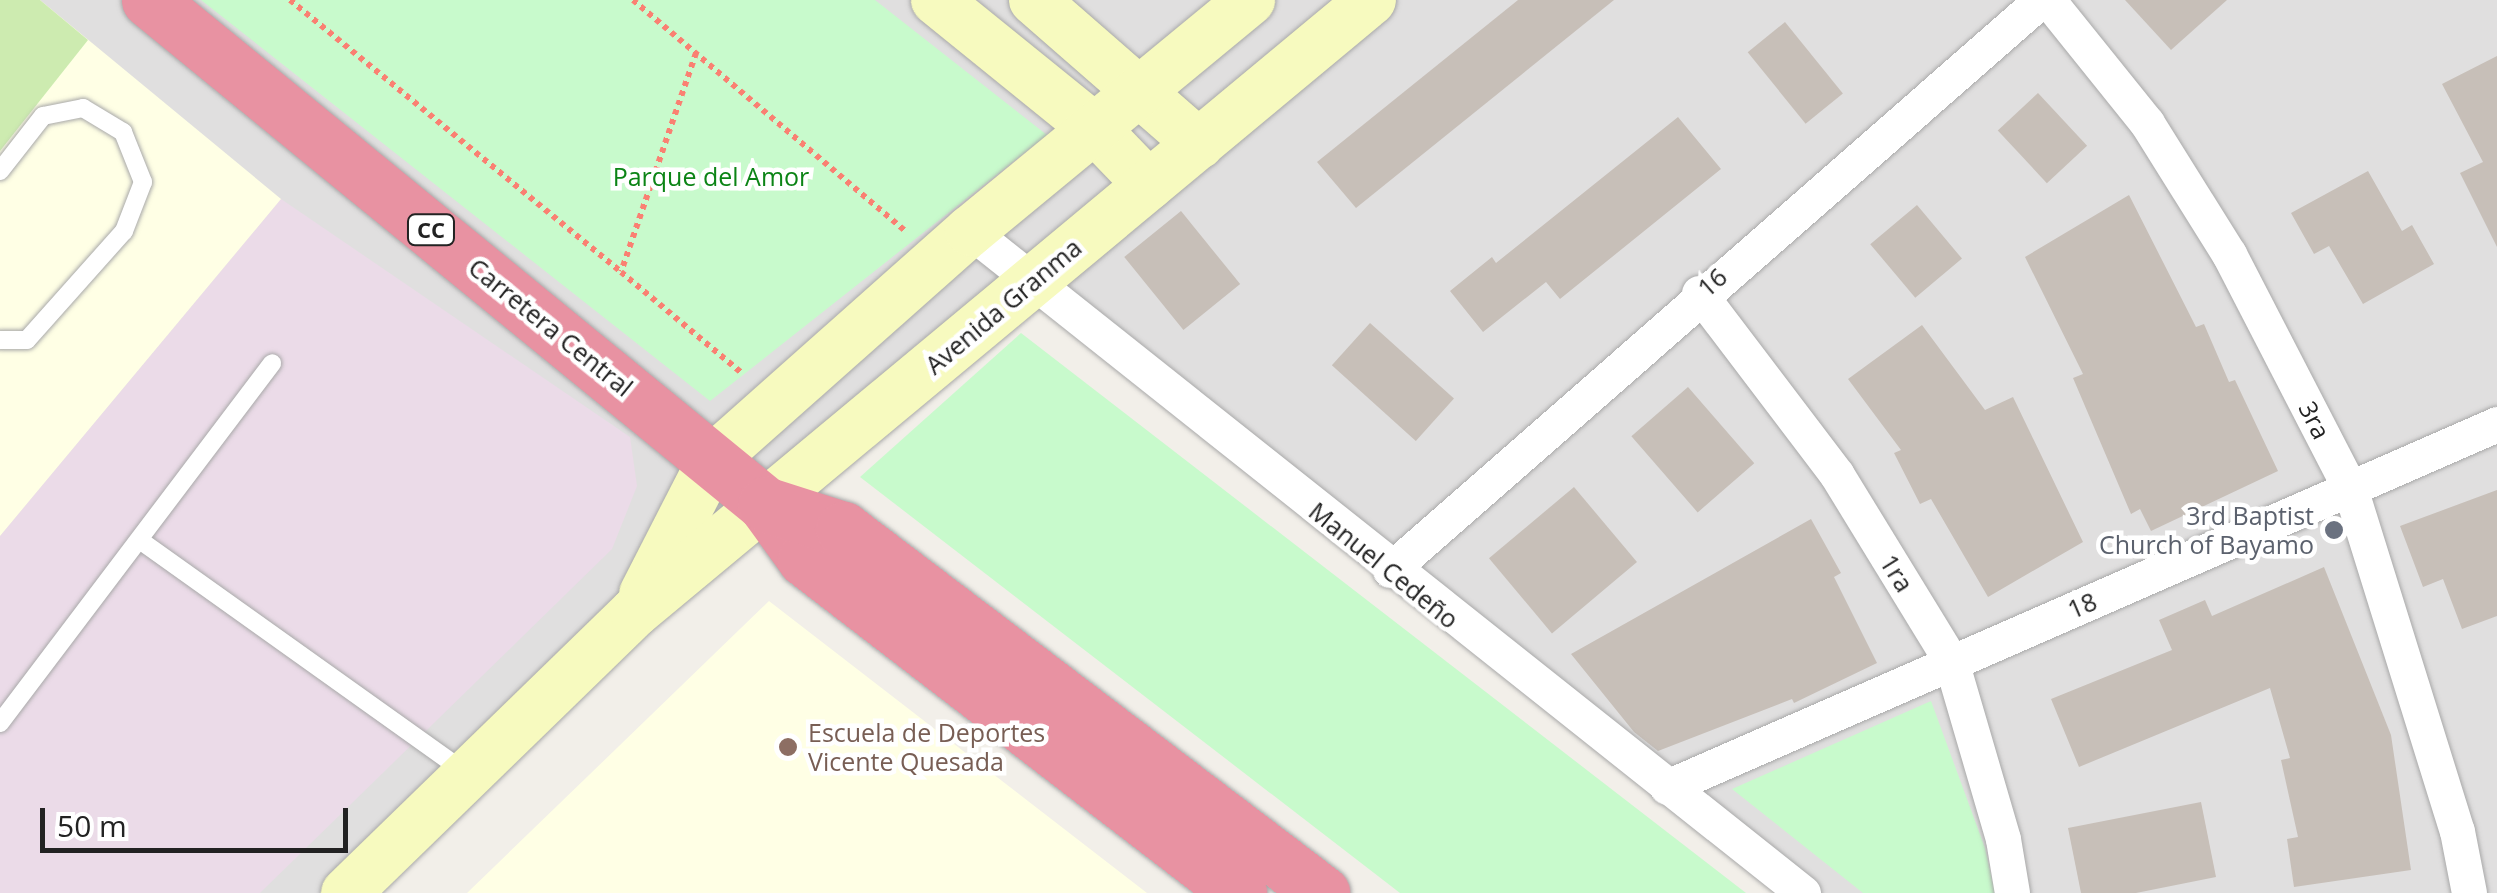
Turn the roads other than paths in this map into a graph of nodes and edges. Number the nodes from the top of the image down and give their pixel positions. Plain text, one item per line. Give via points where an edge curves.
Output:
1 (149, 0) edge
2 (936, 0) edge
3 (1034, 0) edge
4 (1250, 0) edge
5 (1372, 0) edge
6 (2045, 0) edge
7 (1142, 89) junction
8 (1094, 128) junction
9 (1199, 144) junction
10 (0, 171) edge
11 (1149, 185) junction
12 (954, 245) junction
13 (1034, 281) junction
14 (1698, 293) junction
15 (0, 340) edge
16 (272, 363) dead end
17 (2497, 424) edge
18 (713, 459) junction
19 (2350, 488) junction
20 (765, 504) junction
21 (141, 541) junction
22 (1390, 570) junction
23 (635, 612) junction
24 (1952, 661) junction
25 (0, 723) edge
26 (468, 774) junction
27 (1667, 787) junction
28 (346, 893) edge
29 (1239, 893) edge
30 (1322, 893) edge
31 (1803, 893) edge
32 (2012, 893) edge
33 (2468, 893) edge

1 - 18 highway, Carretera Central / CC
2 - 8 main road
3 - 7 main road
4 - 7 main road, Avenida Granma
5 - 9 main road, Avenida Granma
6 - 14 street, 16
6 - 19 street, 3ra via 2147,122 2229,254
7 - 8 main road, Avenida Granma
7 - 9 main road
8 - 11 main road
8 - 12 main road, Avenida Granma
9 - 11 main road, Avenida Granma
10 - 15 lane via 43,116 83,108 123,132 143,182 124,231 28,340
11 - 13 main road, Avenida Granma
12 - 13 street, Manuel Cedeño
12 - 18 main road, Avenida Granma
13 - 20 main road, Avenida Granma
13 - 22 street, Manuel Cedeño
14 - 22 street, 16
14 - 24 street, 1ra via 1836,475
16 - 21 lane
17 - 19 street, 18
18 - 20 highway, Carretera Central / CC
18 - 23 main road, Avenida Granma
19 - 24 street, 18
19 - 33 street, 3ra via 2457,831
20 - 23 main road, Avenida Granma
20 - 29 highway, Carretera Central / CC via 806,559
20 - 30 highway, Carretera Central / CC via 844,529
21 - 25 lane
21 - 26 lane
22 - 27 street, Manuel Cedeño
23 - 26 main road, Avenida Granma
24 - 27 street, 18
24 - 32 street, 1ra
26 - 28 main road, Avenida Granma
27 - 31 street, Manuel Cedeño

